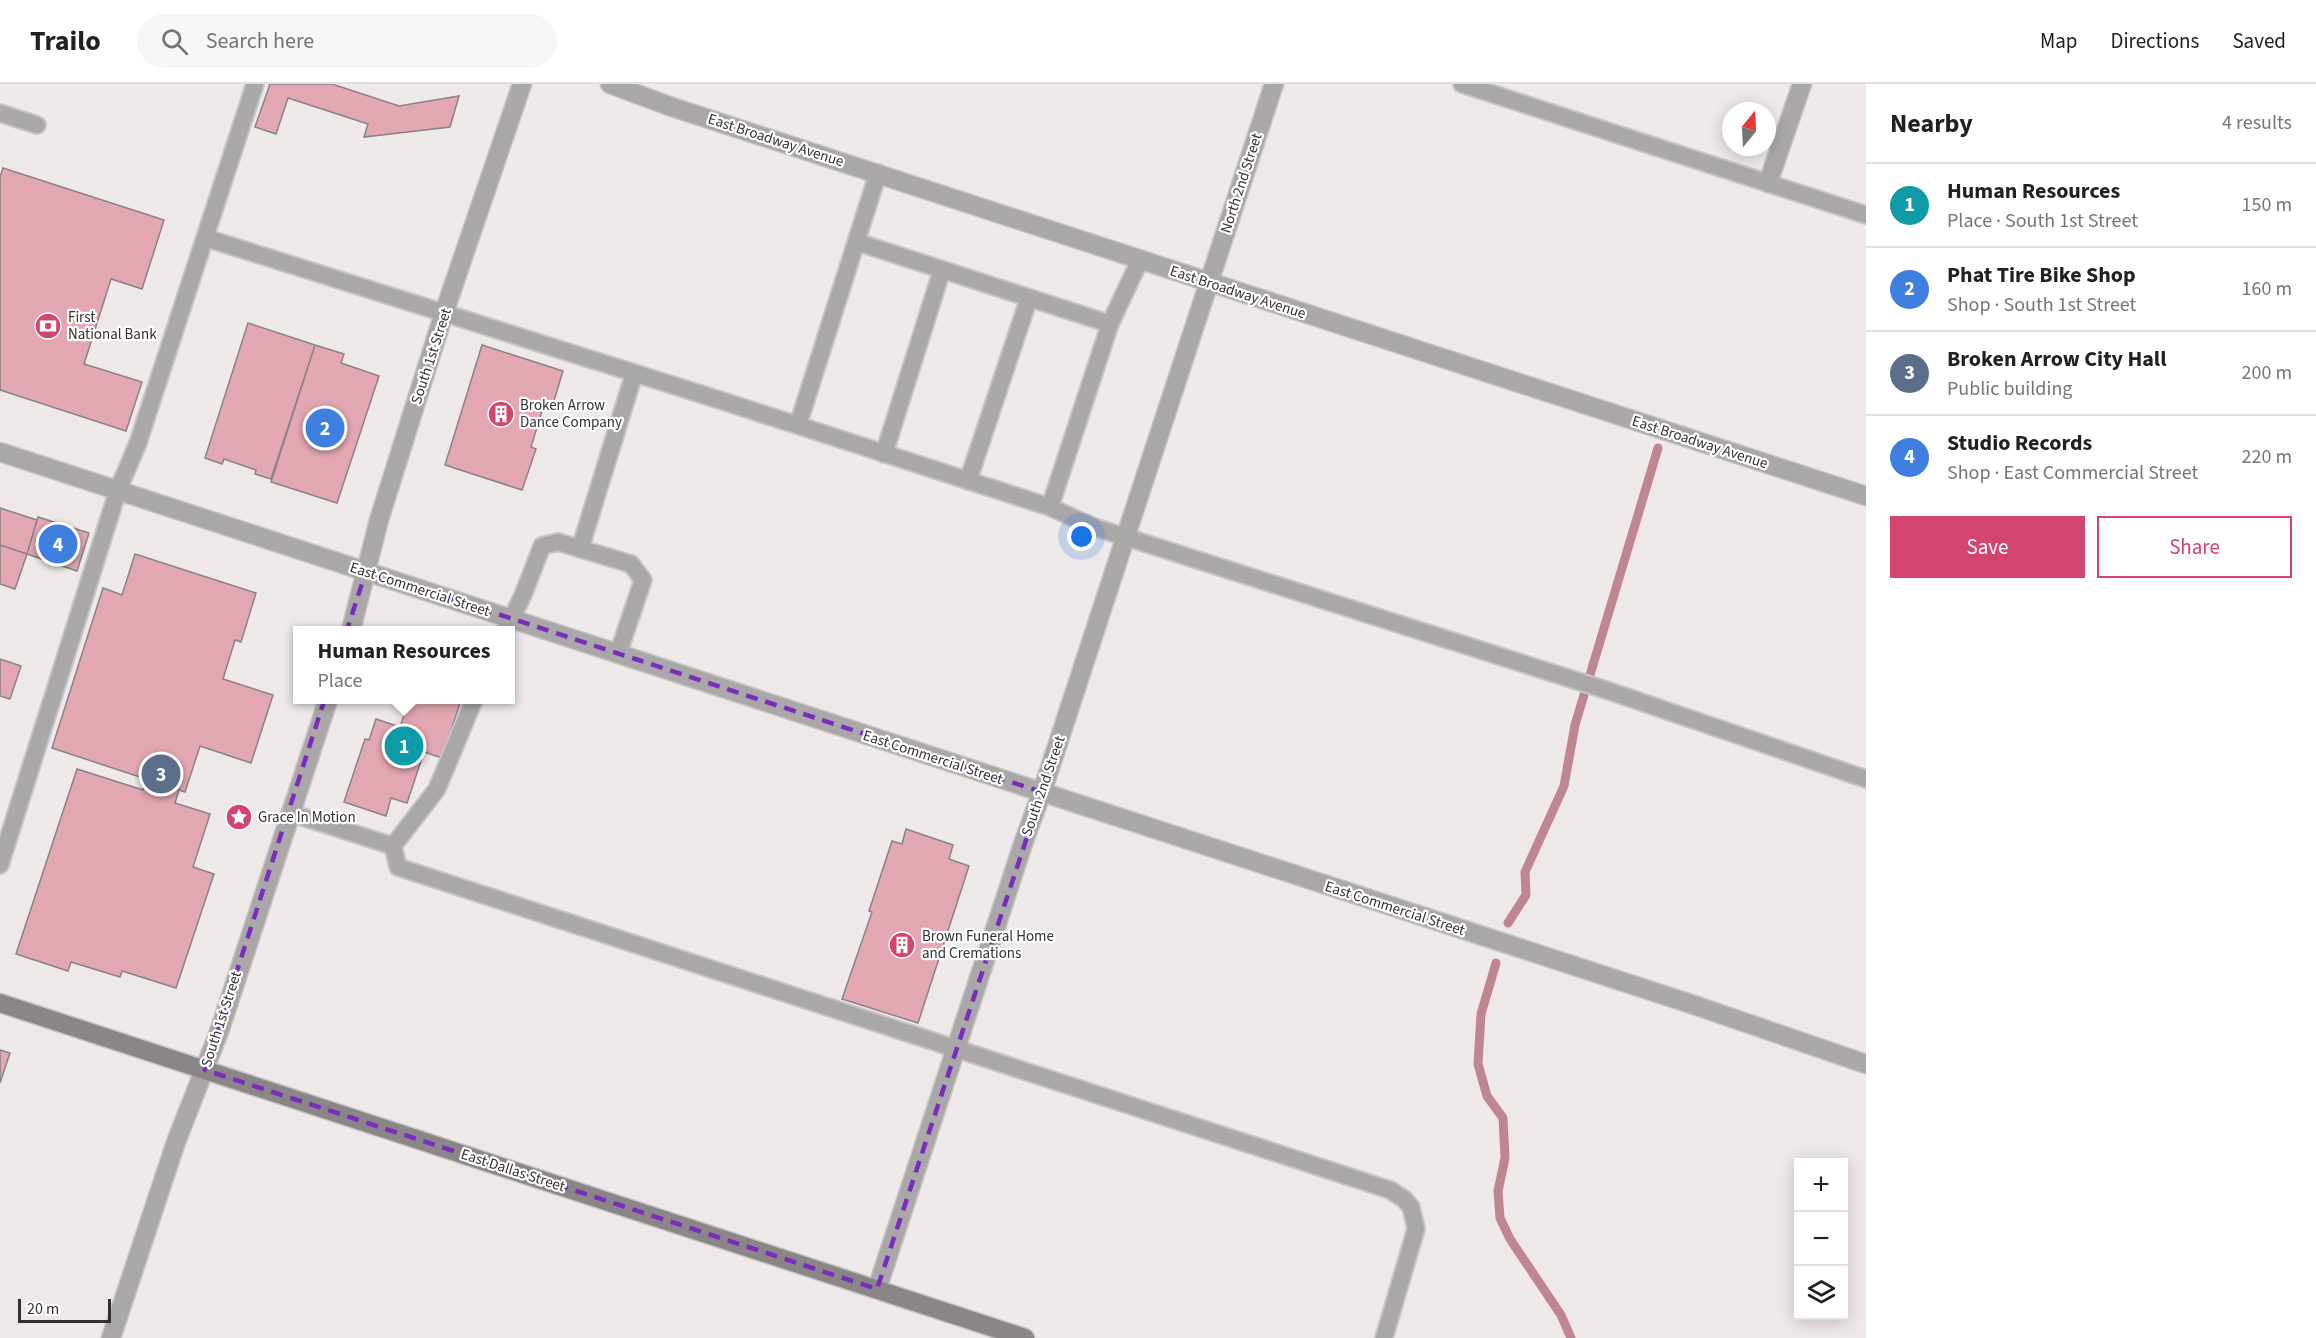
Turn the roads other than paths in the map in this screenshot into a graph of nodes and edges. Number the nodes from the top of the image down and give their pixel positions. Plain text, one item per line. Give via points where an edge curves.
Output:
1 (255, 84) edge
2 (522, 84) edge
3 (610, 84) edge
4 (1274, 84) edge
5 (1462, 84) edge
6 (1802, 84) edge
7 (0, 112) edge
8 (38, 125) dead end
9 (878, 173) junction
10 (1768, 183) junction
11 (1866, 215) edge
12 (206, 238) junction
13 (857, 242) junction
14 (1140, 260) junction
15 (942, 270) junction
16 (1208, 282) junction
17 (1029, 298) junction
18 (444, 313) junction
19 (1110, 324) junction
20 (634, 374) junction
21 (798, 425) junction
22 (0, 452) edge
23 (884, 454) junction
24 (968, 481) junction
25 (118, 490) junction
26 (1866, 496) edge
27 (1050, 507) junction
28 (1125, 537) junction
29 (580, 549) junction
30 (366, 571) junction
31 (509, 625) edge
32 (352, 626) edge
33 (515, 627) edge
34 (618, 654) junction
35 (326, 704) edge
36 (472, 704) edge
37 (1866, 779) edge
38 (1042, 792) junction
39 (290, 813) junction
40 (393, 846) junction
41 (0, 865) edge
42 (0, 1003) edge
43 (957, 1048) junction
44 (1866, 1064) edge
45 (205, 1070) junction
46 (877, 1289) junction
47 (111, 1338) edge
48 (1025, 1338) edge
49 (1384, 1338) edge

1 - 12 lane
2 - 18 street, South 1st Street
3 - 9 street, East Broadway Avenue
4 - 16 street, North 2nd Street
5 - 10 lane
6 - 10 street
7 - 8 lane
9 - 13 lane
9 - 14 street, East Broadway Avenue
10 - 11 lane
12 - 18 lane
12 - 25 lane via 138,443
13 - 15 lane
13 - 21 lane
14 - 16 street, East Broadway Avenue
14 - 19 lane
15 - 17 lane
15 - 23 lane
16 - 26 street, East Broadway Avenue
16 - 28 street, South 2nd Street
17 - 19 lane
17 - 24 lane
18 - 20 lane
18 - 30 street, South 1st Street
19 - 27 lane
20 - 21 lane
20 - 29 lane
21 - 23 lane
22 - 25 street, East Commercial Street
23 - 24 lane
24 - 27 lane
25 - 30 street, East Commercial Street
25 - 41 lane
27 - 28 lane
28 - 37 lane via 1612,692
28 - 38 street, South 2nd Street
29 - 31 lane via 558,542 542,546
29 - 34 lane via 631,564 643,580
30 - 31 street, East Commercial Street
30 - 32 street, South 1st Street
33 - 34 street, East Commercial Street
34 - 38 street, East Commercial Street
35 - 39 street, South 1st Street
36 - 40 lane via 437,789
38 - 43 street, South 2nd Street
38 - 44 street, East Commercial Street
39 - 40 lane
39 - 45 street, South 1st Street
40 - 43 lane via 398,867
42 - 45 street, East Dallas Street
43 - 46 street, South 2nd Street
43 - 49 lane via 1390,1190 1404,1199 1411,1207 1416,1229
45 - 46 street, East Dallas Street
45 - 47 street, South 1st Street via 173,1152
46 - 48 street, East Dallas Street

